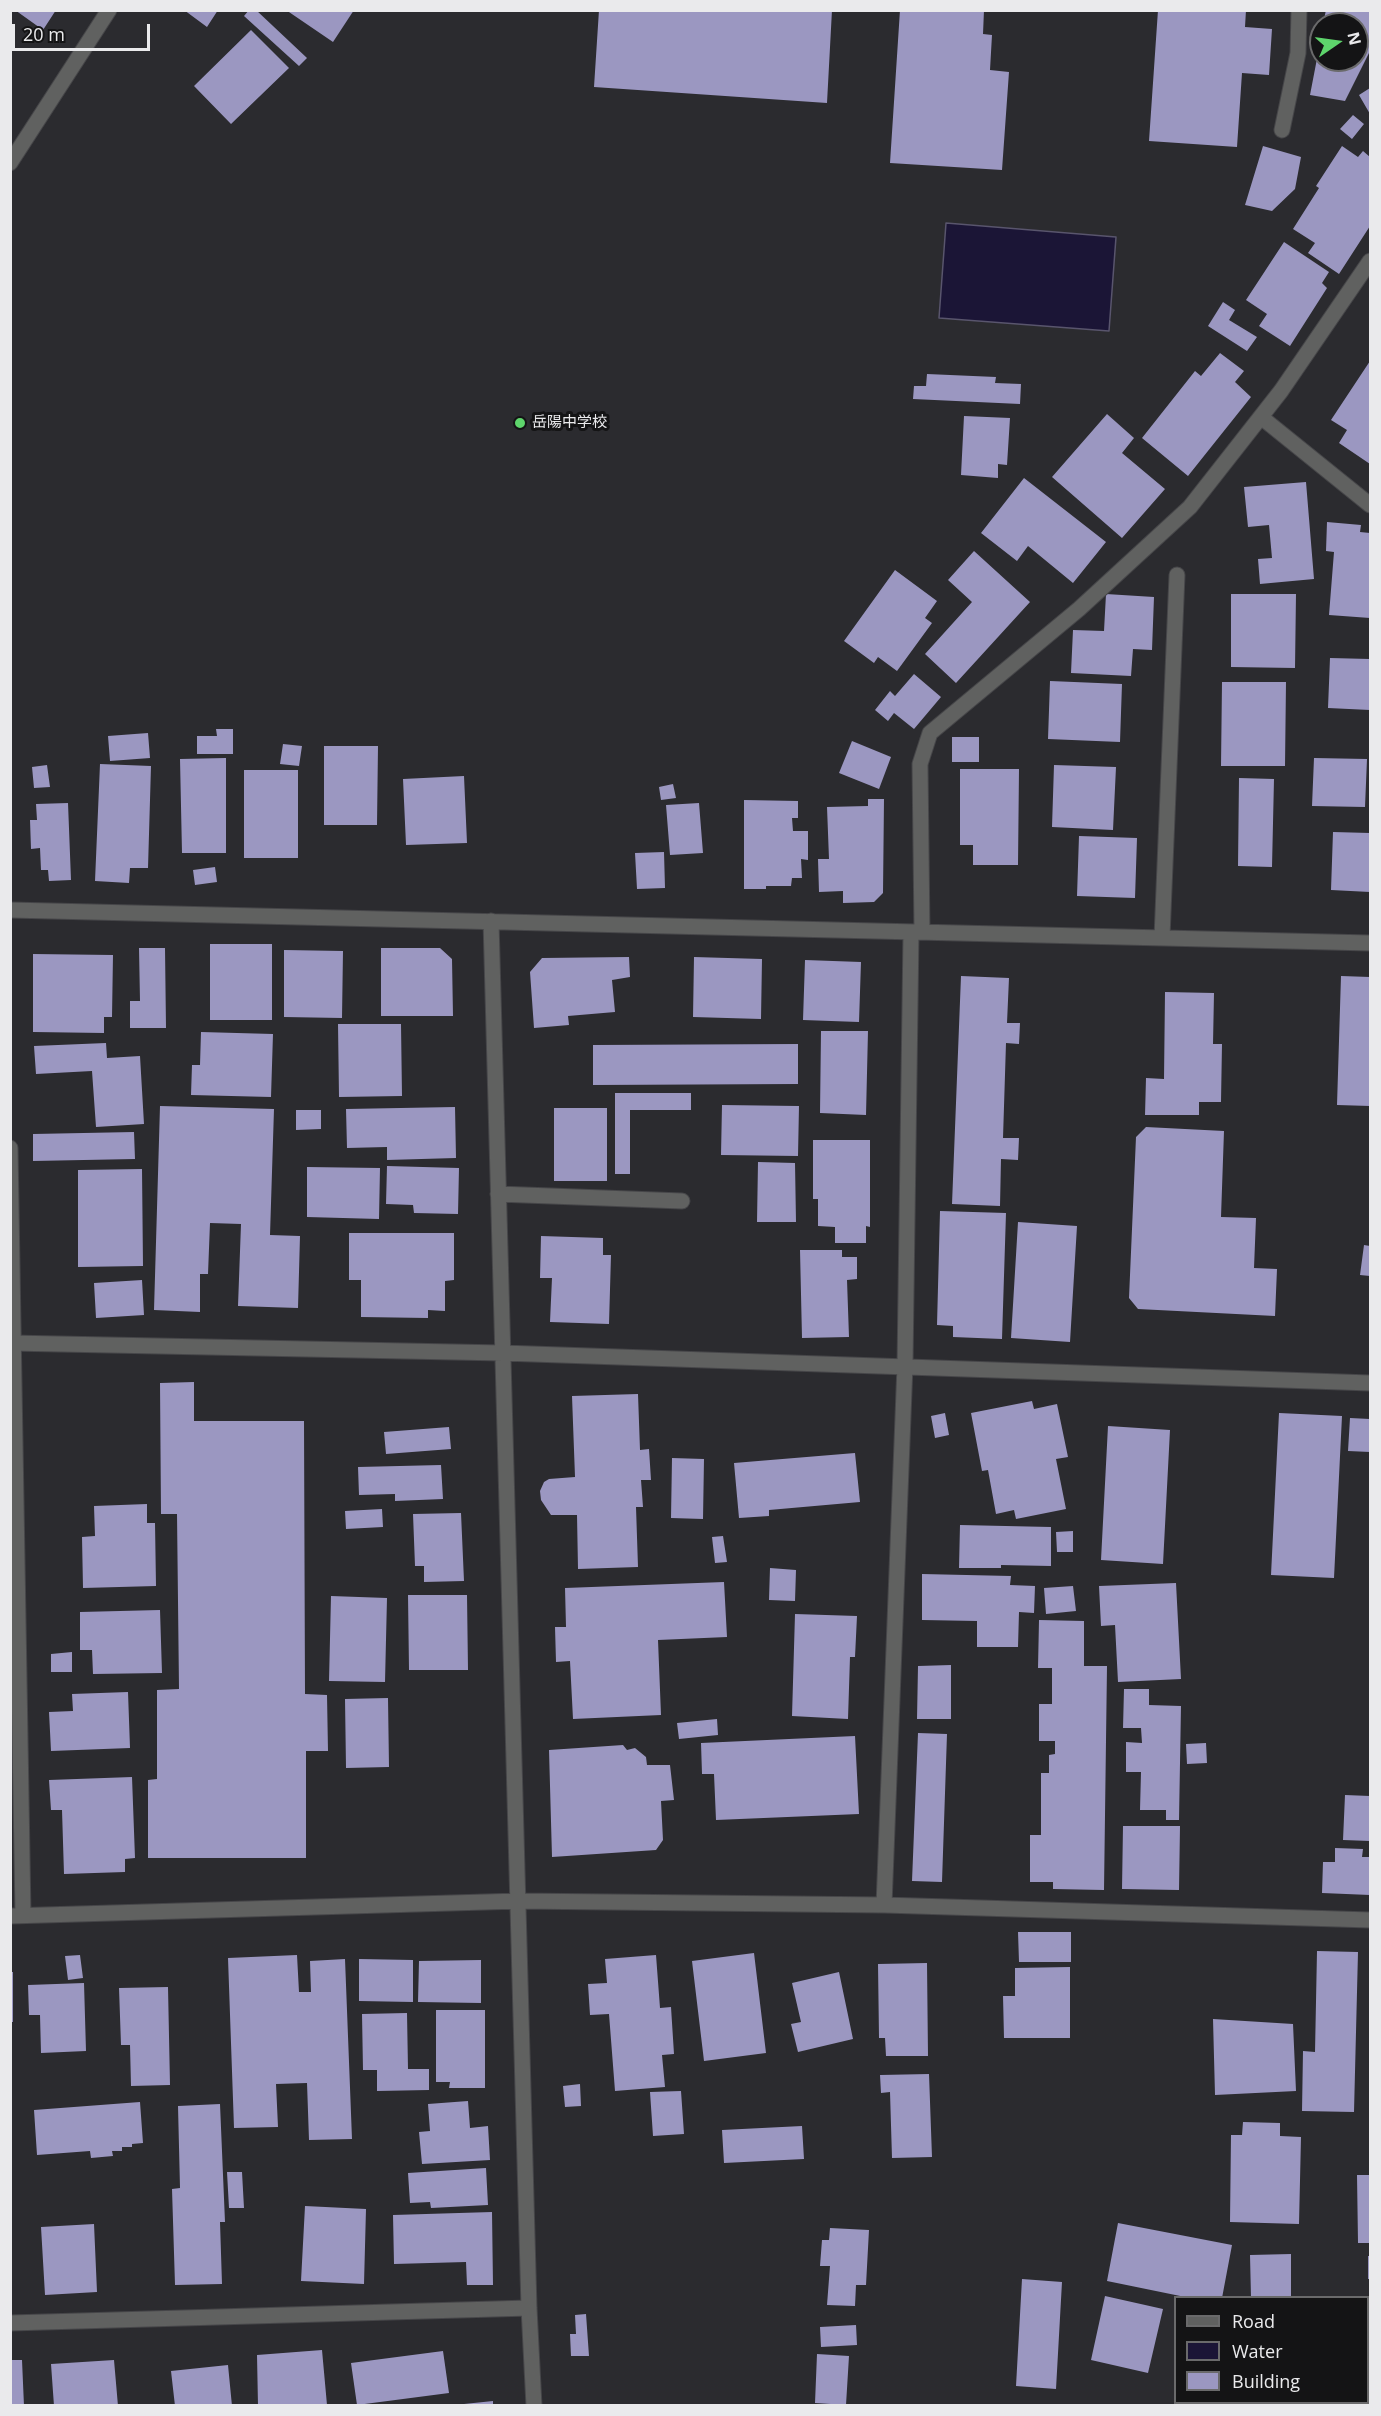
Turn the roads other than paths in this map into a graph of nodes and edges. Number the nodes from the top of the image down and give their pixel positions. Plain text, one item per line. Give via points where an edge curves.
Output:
1 (109, 10) edge
2 (1299, 10) edge
3 (1282, 130) dead end
4 (10, 164) edge
5 (1371, 261) edge
6 (1261, 417) junction
7 (1371, 505) edge
8 (1177, 576) dead end
9 (10, 910) edge
10 (491, 921) junction
11 (917, 933) junction
12 (1161, 937) junction
13 (1371, 944) edge
14 (10, 1148) edge
15 (498, 1194) junction
16 (682, 1200) dead end
17 (12, 1343) edge
18 (503, 1353) junction
19 (905, 1365) junction
20 (1371, 1383) edge
21 (519, 1901) junction
22 (884, 1905) junction
23 (17, 1916) edge
24 (1371, 1920) edge
25 (529, 2308) junction
26 (10, 2323) edge
27 (534, 2406) edge

1 - 4 street
2 - 3 street via 1298,53
5 - 6 street
6 - 7 street
6 - 11 street via 1190,507 1079,609 930,733 920,764
8 - 12 street
9 - 10 street
10 - 11 street
10 - 15 street
11 - 12 street
11 - 19 street
12 - 13 street
14 - 17 street
15 - 16 street
15 - 18 street
17 - 18 street
17 - 23 street
18 - 19 street
18 - 21 street
19 - 20 street
19 - 22 street
21 - 22 street
21 - 23 street
21 - 25 street
22 - 24 street
25 - 26 street
25 - 27 street

